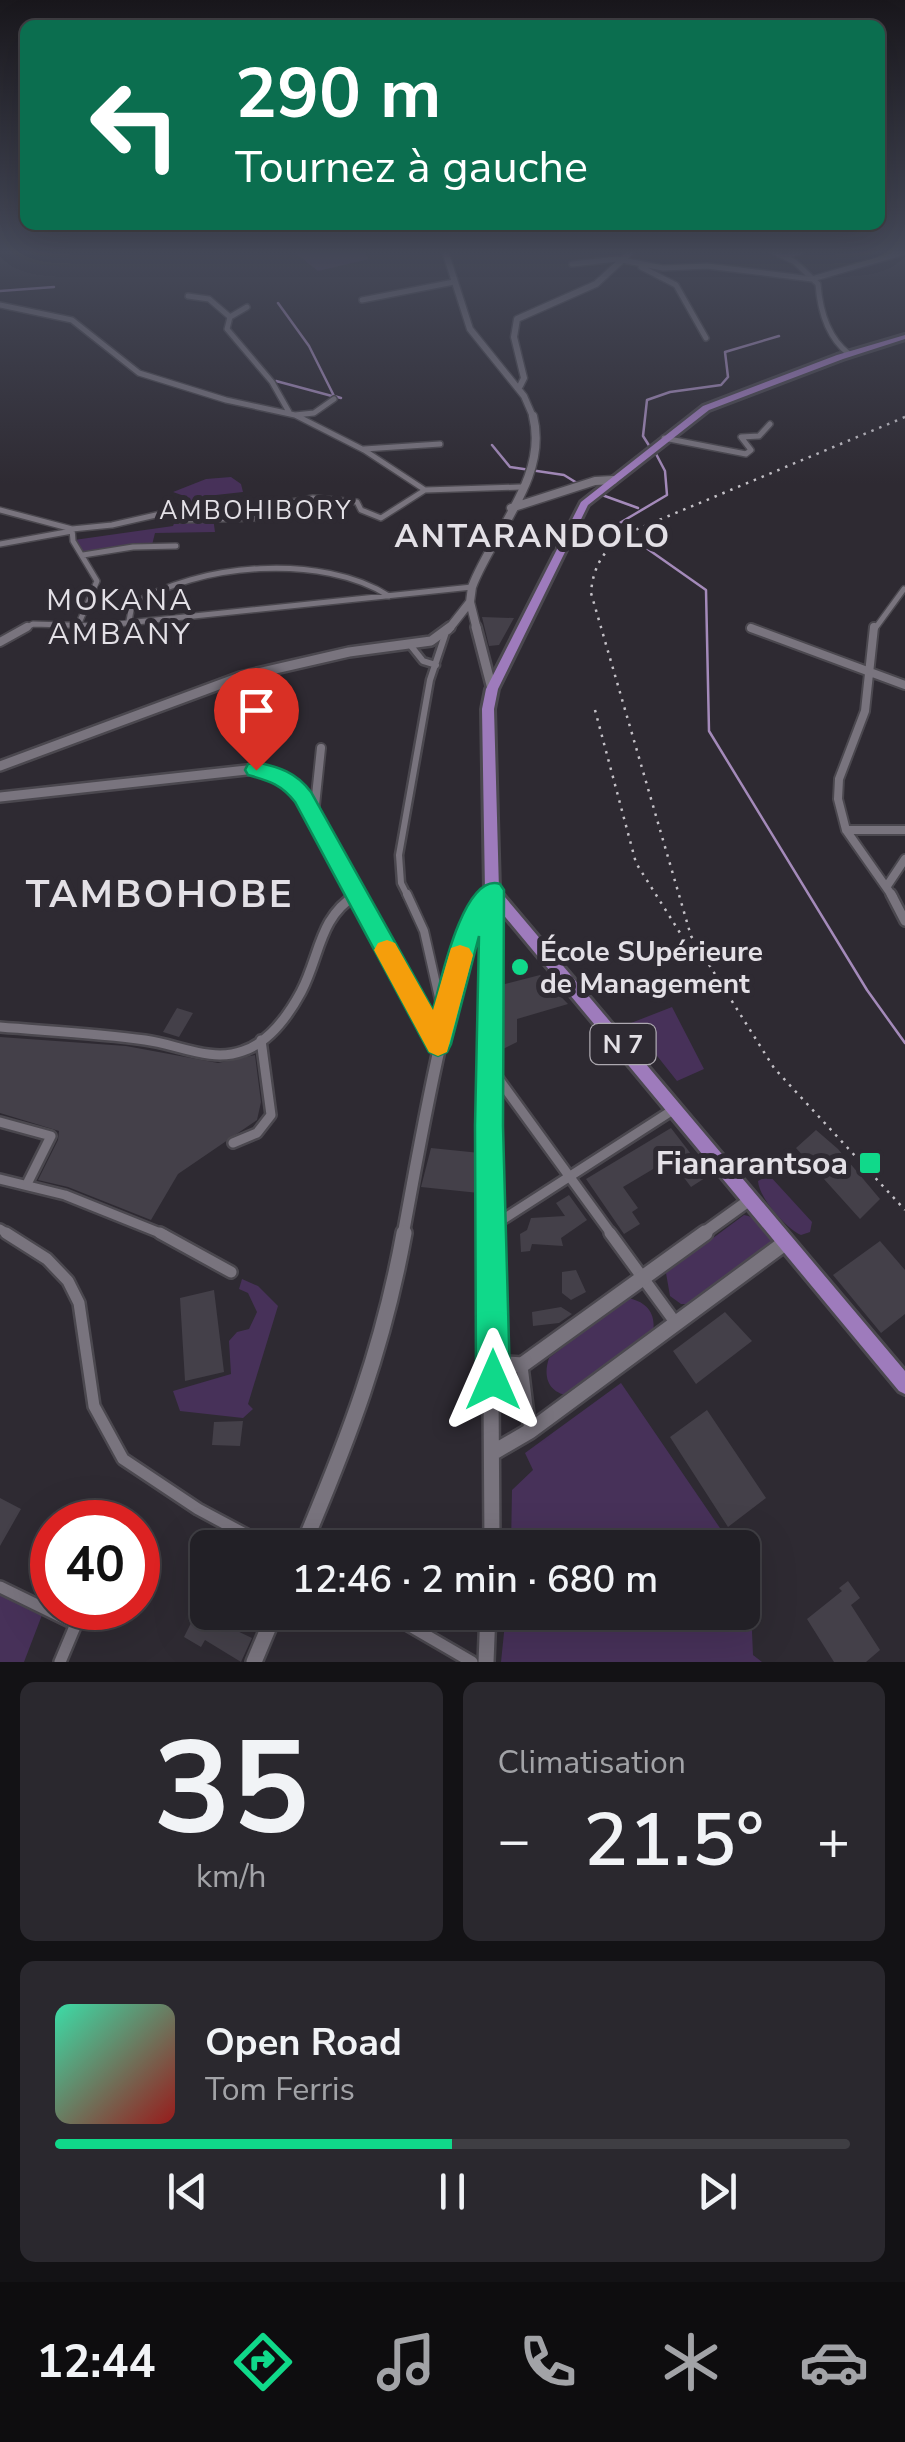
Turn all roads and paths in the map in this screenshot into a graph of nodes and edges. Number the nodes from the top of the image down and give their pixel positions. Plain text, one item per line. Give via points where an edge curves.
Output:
1 (83, 329) edge
2 (227, 329) edge
3 (471, 329) edge
4 (516, 329) edge
5 (701, 329) edge
6 (829, 329) edge
7 (706, 338) dead end
8 (905, 338) edge
9 (849, 354) junction
10 (520, 386) junction
11 (334, 398) dead end
12 (292, 413) junction
13 (770, 424) dead end
14 (440, 444) dead end
15 (656, 445) junction
16 (365, 450) junction
17 (612, 480) junction
18 (521, 487) junction
19 (425, 490) junction
20 (204, 504) dead end
21 (511, 508) junction
22 (0, 510) edge
23 (166, 512) junction
24 (72, 530) junction
25 (0, 544) edge
26 (176, 546) dead end
27 (84, 555) junction
28 (472, 587) junction
29 (904, 588) edge
30 (389, 596) junction
31 (470, 602) junction
32 (129, 621) junction
33 (80, 623) junction
34 (750, 628) dead end
35 (446, 632) junction
36 (0, 642) edge
37 (411, 646) junction
38 (436, 665) junction
39 (870, 673) junction
40 (905, 686) edge
41 (492, 688) junction
42 (321, 748) dead end
43 (0, 766) edge
44 (0, 797) edge
45 (314, 815) junction
46 (846, 830) junction
47 (905, 830) edge
48 (905, 859) edge
49 (888, 886) junction
50 (492, 890) junction
51 (356, 895) junction
52 (905, 920) edge
53 (445, 1021) junction
54 (0, 1027) edge
55 (262, 1040) junction
56 (438, 1044) junction
57 (490, 1067) junction
58 (676, 1108) junction
59 (0, 1122) edge
60 (233, 1143) dead end
61 (570, 1178) junction
62 (0, 1179) edge
63 (26, 1184) junction
64 (750, 1199) junction
65 (491, 1227) junction
66 (0, 1229) edge
67 (786, 1242) junction
68 (231, 1272) dead end
69 (642, 1278) junction
70 (676, 1324) junction
71 (493, 1363) junction
72 (522, 1365) junction
73 (905, 1385) edge
74 (530, 1432) junction
75 (494, 1452) junction
76 (237, 1530) edge
77 (310, 1530) edge
78 (492, 1530) edge
79 (0, 1587) edge
80 (267, 1630) edge
81 (417, 1630) edge
82 (487, 1630) edge
83 (60, 1662) edge
84 (254, 1662) edge
85 (472, 1662) edge
86 (486, 1662) edge

1 - 12 street via 139,373
2 - 12 street
3 - 10 street
4 - 10 street
5 - 7 street
6 - 9 street
8 - 9 main road
9 - 15 main road via 718,402
10 - 18 street via 534,415 536,439
11 - 12 street via 314,413
12 - 16 street
13 - 15 street via 759,436 742,437 751,450 746,454
14 - 16 street
15 - 17 main road
16 - 19 street
17 - 21 street
17 - 41 main road via 584,504
18 - 19 street
18 - 21 street
19 - 23 street via 381,518 334,498 259,508 259,518 179,520
20 - 23 street
21 - 28 street
22 - 24 street
23 - 24 street
24 - 25 street
24 - 27 street
26 - 27 street
27 - 33 street via 97,581
28 - 30 street
28 - 31 street
29 - 39 street via 874,627
30 - 32 street
30 - 32 street via 315,570 248,573 162,588 132,604
31 - 35 street
31 - 41 street
32 - 33 street
33 - 36 street via 33,624
34 - 39 street
35 - 37 street
35 - 38 street
37 - 38 street
37 - 43 street via 351,652 240,678
38 - 53 street via 399,854 401,883 424,931
39 - 40 street
39 - 46 street via 865,711 840,779
41 - 50 main road
42 - 45 street
44 - 45 street via 256,770 293,784
45 - 51 street
46 - 47 street
46 - 49 street
48 - 49 street
49 - 52 street
50 - 53 street via 461,951
50 - 57 street
50 - 58 main road, N 7
51 - 55 street via 333,909 295,1005
51 - 56 street
53 - 56 street
54 - 55 street via 151,1040 216,1054 245,1051
55 - 60 street via 271,1115 257,1133
56 - 77 street via 384,1328
57 - 61 street
57 - 65 street
58 - 61 street
58 - 64 main road, N 7
59 - 63 street via 50,1136
61 - 65 street
61 - 69 street
62 - 63 street
63 - 68 street via 162,1234
64 - 67 main road, N 7
64 - 69 street
65 - 71 street
66 - 76 street via 68,1280 79,1302 94,1406 123,1459
67 - 70 street
67 - 73 main road, N 7
69 - 70 street
69 - 72 street
70 - 74 street
71 - 72 street
71 - 75 street
72 - 74 street
74 - 75 street
75 - 78 street
79 - 83 street via 76,1624
80 - 84 street
81 - 85 street
82 - 86 street

